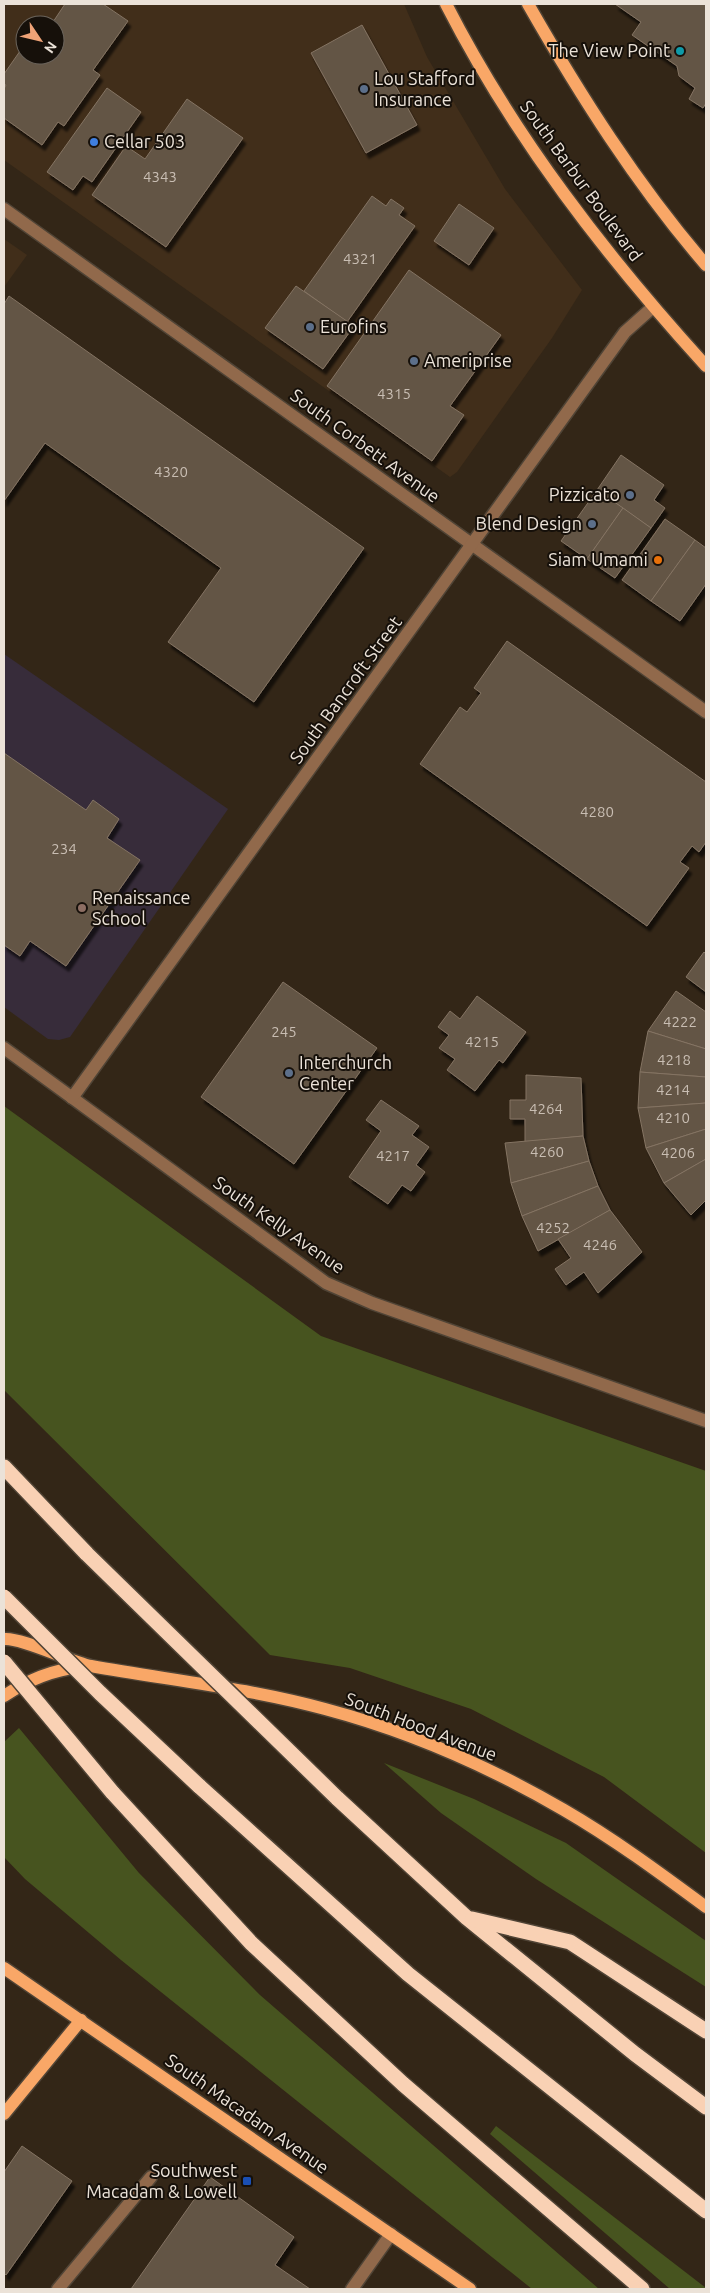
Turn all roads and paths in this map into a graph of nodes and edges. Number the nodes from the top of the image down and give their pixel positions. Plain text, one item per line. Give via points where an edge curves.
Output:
1 (446, 4) edge
2 (528, 4) edge
3 (4, 208) edge
4 (705, 259) edge
5 (653, 307) junction
6 (706, 366) edge
7 (472, 545) junction
8 (706, 712) edge
9 (4, 1048) edge
10 (72, 1098) junction
11 (706, 1421) edge
12 (4, 1467) edge
13 (4, 1597) edge
14 (4, 1639) edge
15 (4, 1662) edge
16 (90, 1665) junction
17 (4, 1696) edge
18 (706, 1907) edge
19 (466, 1918) junction
20 (4, 1968) edge
21 (81, 2020) junction
22 (706, 2031) edge
23 (706, 2107) edge
24 (4, 2114) edge
25 (152, 2177) dead end
26 (706, 2211) edge
27 (391, 2234) junction
28 (58, 2289) edge
29 (352, 2289) edge
30 (470, 2289) edge
31 (642, 2289) edge

1 - 5 main road, South Barbur Boulevard via 539,160 590,230
2 - 4 main road via 600,122 639,178
3 - 7 street, South Corbett Avenue
5 - 6 main road, South Barbur Boulevard
5 - 7 street, South Bancroft Street via 625,332
7 - 8 street, South Corbett Avenue
7 - 10 street, South Bancroft Street
9 - 10 street, South Kelly Avenue
10 - 11 street, South Kelly Avenue via 326,1283 372,1303
12 - 19 highway, bridge via 337,1798
13 - 26 highway, bridge via 199,1786 408,1974
14 - 16 main road
15 - 31 highway, bridge via 112,1792 251,1943 403,2084
16 - 17 main road via 58,1669 28,1681
16 - 18 main road, South Hood Avenue via 325,1709 420,1741 476,1764 564,1810
19 - 22 highway via 570,1942
19 - 23 highway
20 - 21 main road, South Macadam Avenue
21 - 24 main road
21 - 27 main road, South Macadam Avenue
25 - 28 street
27 - 29 street
27 - 30 main road, South Macadam Avenue

